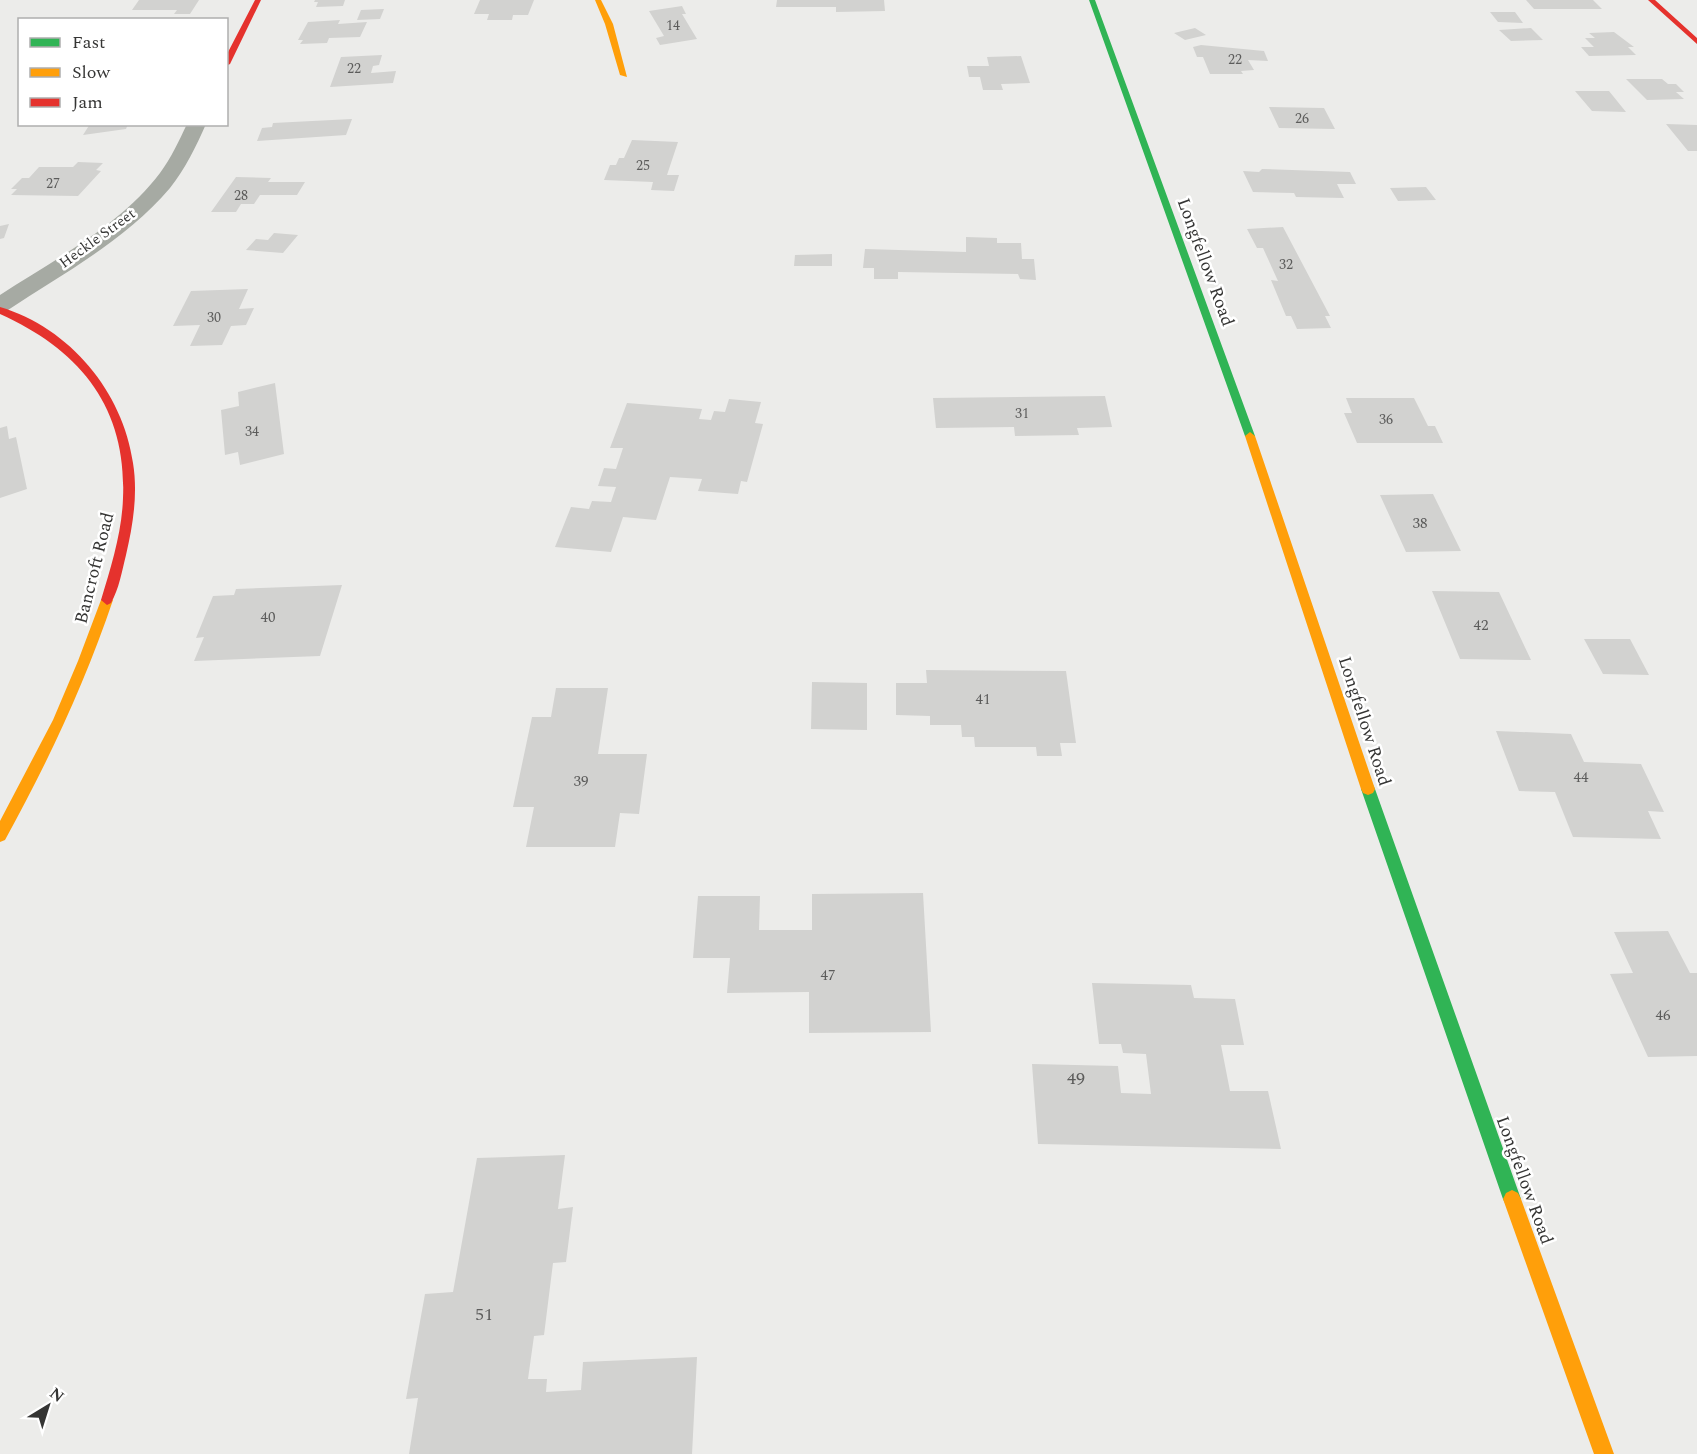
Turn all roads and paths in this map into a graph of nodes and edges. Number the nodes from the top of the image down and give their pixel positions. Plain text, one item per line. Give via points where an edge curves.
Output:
1 (258, 0) edge
2 (598, 0) edge
3 (1092, 0) edge
4 (1651, 0) edge
5 (1697, 42) edge
6 (228, 60) edge
7 (624, 75) dead end
8 (196, 126) edge
9 (0, 305) edge
10 (0, 310) edge
11 (0, 834) edge
12 (1604, 1454) edge

1 - 6 street
2 - 7 street
3 - 12 street, Longfellow Road via 1269,490 1395,871
4 - 5 street
8 - 9 street, Heckle Street via 173,169 143,205 114,229
10 - 11 street, Bancroft Road via 56,338 81,359 100,385 123,443 129,500 113,579 76,686 47,750

